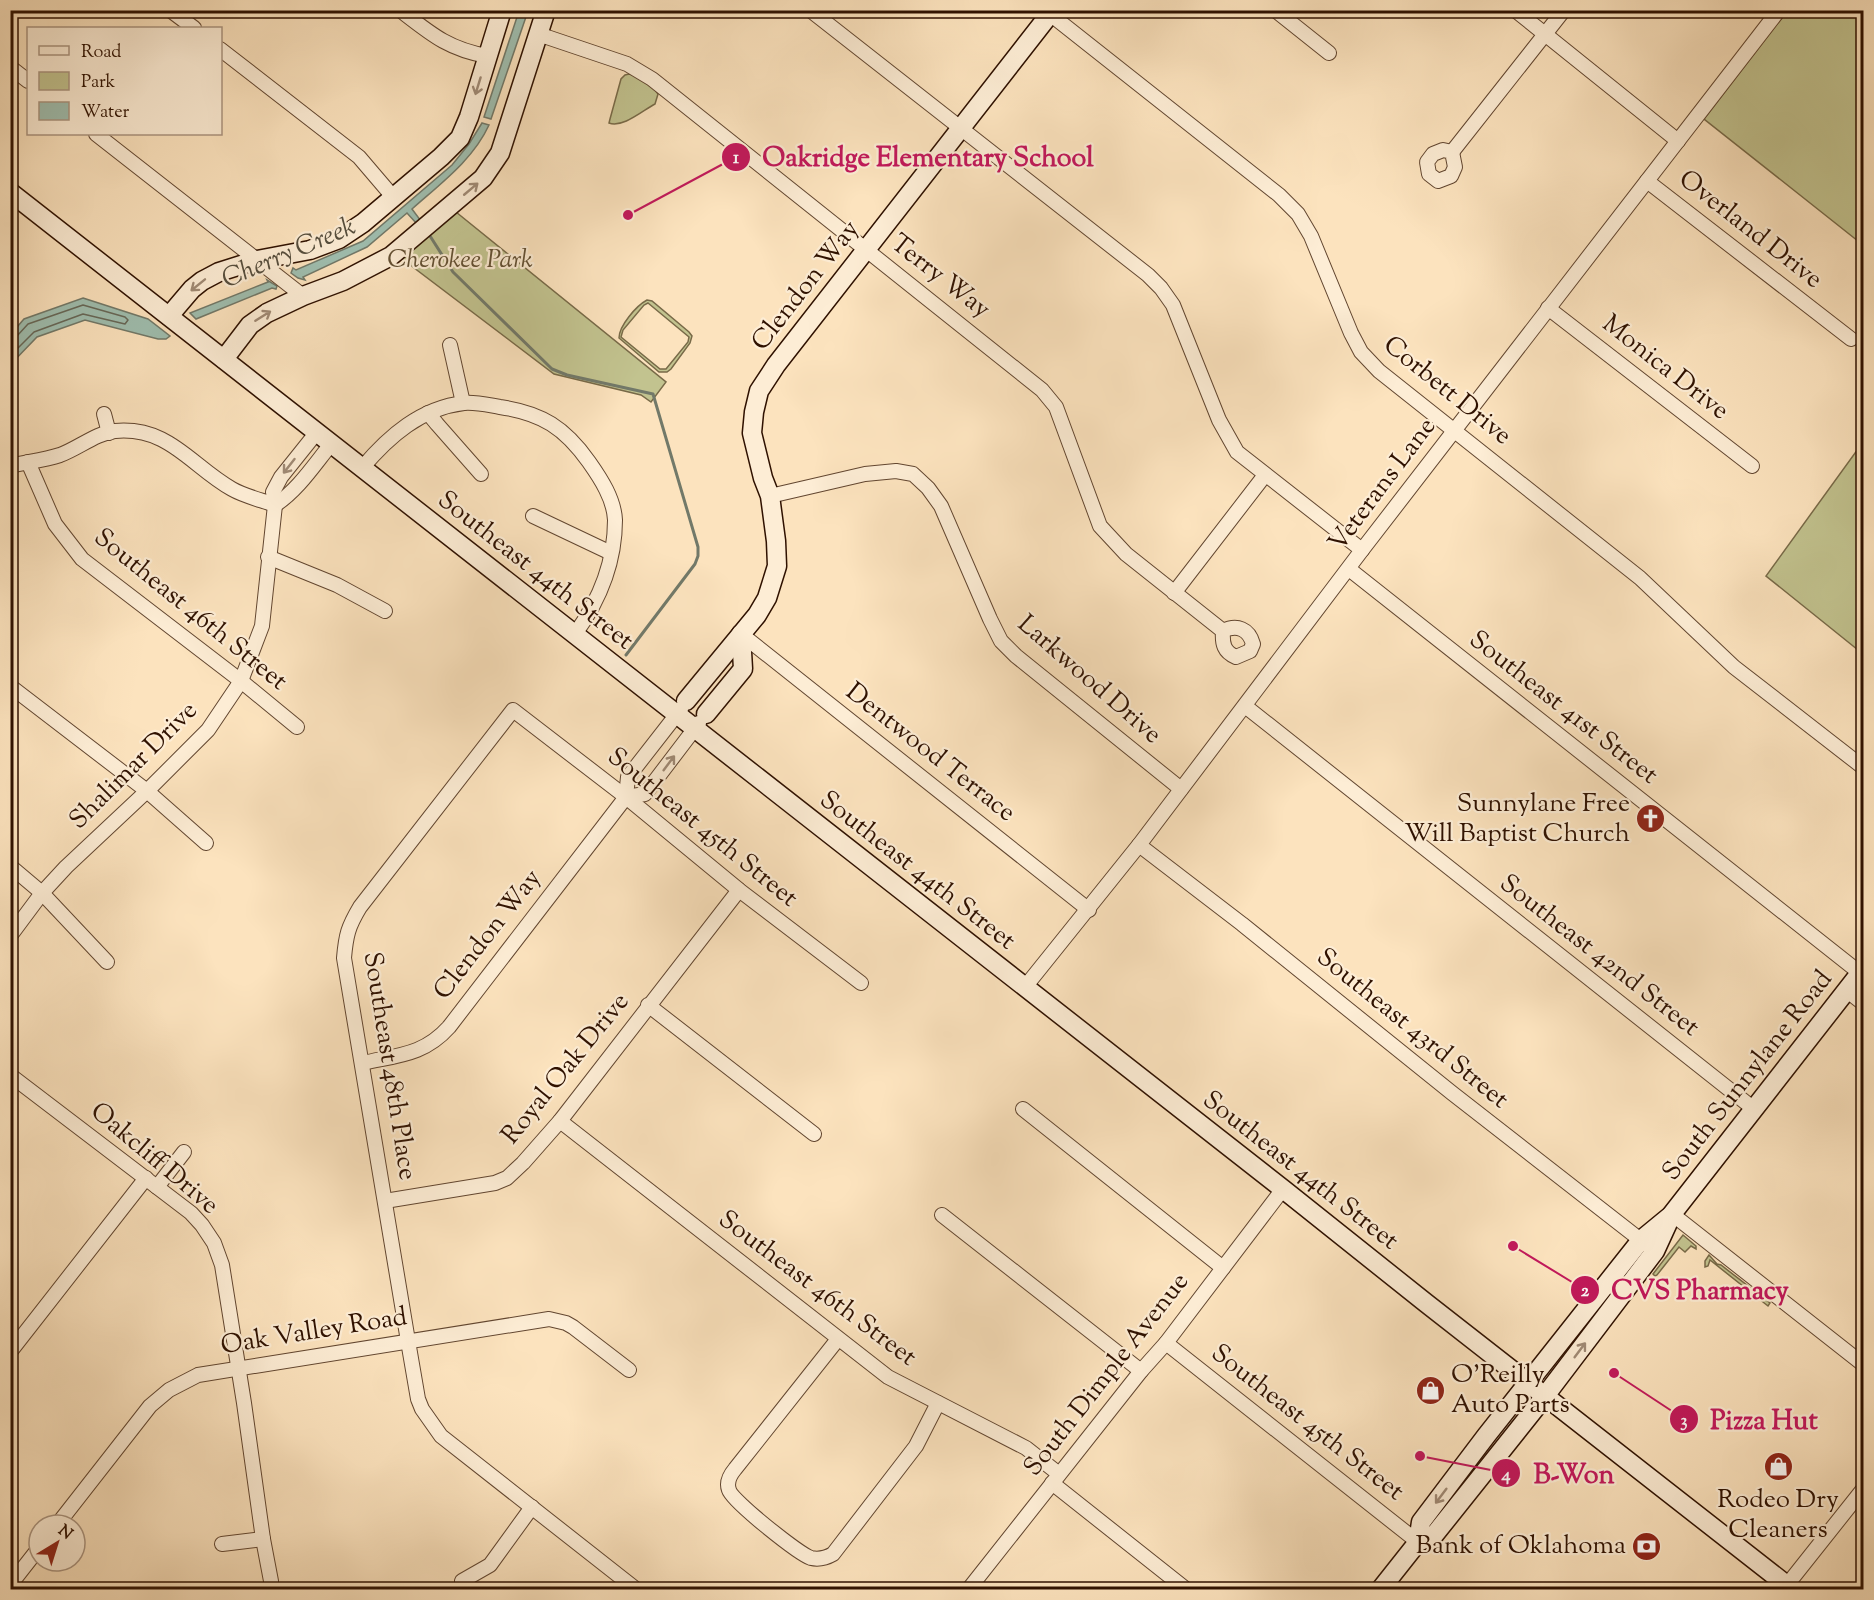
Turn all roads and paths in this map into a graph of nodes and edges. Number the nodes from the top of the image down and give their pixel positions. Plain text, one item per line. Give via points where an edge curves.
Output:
1 (170, 10) edge
2 (400, 10) edge
3 (502, 10) edge
4 (546, 10) edge
5 (810, 10) edge
6 (1275, 10) edge
7 (1515, 10) edge
8 (1564, 10) edge
9 (1779, 10) edge
10 (1052, 12) edge
11 (193, 27) edge
12 (538, 34) junction
13 (1545, 34) junction
14 (222, 51) edge
15 (1329, 53) dead end
16 (487, 56) junction
17 (10, 67) edge
18 (27, 80) edge
19 (962, 128) junction
20 (97, 135) edge
21 (1678, 141) junction
22 (1452, 152) dead end
23 (1647, 181) junction
24 (10, 192) edge
25 (394, 198) junction
26 (866, 249) junction
27 (257, 260) junction
28 (303, 296) junction
29 (1548, 308) junction
30 (169, 316) junction
31 (1851, 339) dead end
32 (450, 345) dead end
33 (224, 359) junction
34 (463, 403) junction
35 (428, 413) junction
36 (104, 414) dead end
37 (1455, 430) junction
38 (317, 432) junction
39 (109, 433) junction
40 (332, 443) junction
41 (28, 462) junction
42 (10, 466) edge
43 (1752, 466) dead end
44 (362, 468) junction
45 (482, 474) dead end
46 (1265, 475) junction
47 (770, 496) junction
48 (275, 506) junction
49 (533, 516) dead end
50 (1362, 550) junction
51 (611, 553) junction
52 (268, 557) junction
53 (1349, 569) junction
54 (1174, 593) junction
55 (385, 611) dead end
56 (1223, 631) dead end
57 (575, 634) junction
58 (741, 634) junction
59 (709, 673) junction
60 (241, 681) junction
61 (10, 686) edge
62 (727, 687) junction
63 (1245, 706) junction
64 (681, 708) junction
65 (513, 710) joint
66 (700, 722) junction
67 (297, 727) dead end
68 (1863, 768) edge
69 (1181, 789) junction
70 (147, 791) junction
71 (626, 797) junction
72 (206, 843) dead end
73 (1139, 846) junction
74 (10, 866) edge
75 (739, 890) junction
76 (42, 893) junction
77 (1089, 910) junction
78 (10, 936) edge
79 (107, 962) dead end
80 (1862, 971) edge
81 (861, 983) dead end
82 (1025, 987) junction
83 (1846, 990) junction
84 (1863, 1004) edge
85 (648, 1005) junction
86 (363, 1063) junction
87 (10, 1075) edge
88 (1023, 1109) dead end
89 (1754, 1109) junction
90 (560, 1120) junction
91 (814, 1134) dead end
92 (184, 1152) dead end
93 (152, 1183) junction
94 (1283, 1189) junction
95 (385, 1201) junction
96 (1672, 1214) junction
97 (942, 1215) dead end
98 (1648, 1245) junction
99 (1222, 1268) junction
100 (838, 1339) junction
101 (408, 1341) junction
102 (1166, 1343) junction
103 (10, 1352) edge
104 (1863, 1365) edge
105 (238, 1368) junction
106 (629, 1370) dead end
107 (1141, 1371) junction
108 (1528, 1383) junction
109 (1545, 1396) junction
110 (938, 1403) junction
111 (1055, 1478) junction
112 (1863, 1488) edge
113 (532, 1507) junction
114 (66, 1513) edge
115 (263, 1539) junction
116 (1418, 1542) junction
117 (222, 1544) dead end
118 (27, 1563) edge
119 (462, 1581) dead end
120 (10, 1585) edge
121 (1790, 1587) edge
122 (271, 1590) edge
123 (637, 1590) edge
124 (968, 1590) edge
125 (1187, 1590) edge
126 (1380, 1590) edge

1 - 11 street
2 - 16 street via 450,45
3 - 16 main road
4 - 12 main road
5 - 19 street
6 - 15 street
7 - 13 street, Overland Drive
8 - 13 street
9 - 21 street, Veterans Lane
10 - 19 main road, Clendon Way
10 - 37 street, Corbett Drive via 1280,195 1311,236 1361,352 1379,371
12 - 26 street, Terry Way via 627,64 652,79
28 -> 12 main road via 391,256 483,178 500,153
13 - 21 street, Overland Drive
13 - 22 street
14 - 25 street via 359,157
16 -> 25 main road via 460,138
17 - 18 street
19 - 26 main road, Clendon Way
19 - 46 street via 1161,288 1173,305 1219,420 1237,452
20 - 27 street
21 - 23 street, Veterans Lane
23 - 29 street, Veterans Lane
23 - 31 street, Overland Drive
24 - 30 main road, Southeast 44th Street
25 - 27 main road via 339,239 310,250
26 - 47 main road, Clendon Way via 759,392 752,433
26 - 54 street, Terry Way via 1042,390 1056,407 1100,526 1126,554
27 - 28 street
27 -> 30 main road via 202,281
33 -> 28 main road via 250,325
29 - 37 street, Veterans Lane
29 - 43 street, Monica Drive
30 - 33 main road, Southeast 44th Street
32 - 34 street
33 - 38 main road, Southeast 44th Street
34 - 35 street
34 - 51 street via 508,408 544,418 575,442 610,499 615,518
35 - 44 street via 384,442
35 - 45 street
36 - 39 street
37 - 50 street, Veterans Lane
37 - 68 street, Corbett Drive via 1640,578 1734,667
38 - 40 main road, Southeast 44th Street
38 -> 48 street, Shalimar Drive via 281,477 273,492
39 - 41 street via 59,455
39 - 48 street via 137,431 172,444 209,475
40 - 44 main road, Southeast 44th Street
40 - 48 street via 296,488
41 - 42 street
41 - 60 street, Southeast 46th Street via 55,524 82,559
44 - 57 main road, Southeast 44th Street
46 - 50 street
46 - 54 street
47 - 58 main road, Clendon Way via 777,566 767,598
47 - 69 street, Larkwood Drive via 865,474 913,474 940,506 1001,641
48 - 52 street, Shalimar Drive
49 - 51 street
50 - 53 street, Veterans Lane
51 - 57 street via 602,588
52 - 55 street via 337,585
52 - 60 street, Shalimar Drive via 262,626
53 - 63 street, Veterans Lane
53 - 80 street, Southeast 41st Street
54 - 56 street, Terry Way
57 - 64 main road, Southeast 44th Street
58 - 59 main road, Clendon Way
58 - 62 main road, Clendon Way via 743,669
58 - 77 street, Dentwood Terrace
59 - 62 main road
59 - 64 main road, Clendon Way
60 - 67 street, Southeast 46th Street
60 - 70 street, Shalimar Drive via 208,730
61 - 70 street
62 - 66 main road, Clendon Way
63 - 69 street, Veterans Lane
63 - 89 street, Southeast 42nd Street
64 - 66 main road, Southeast 44th Street
64 - 71 street, Clendon Way via 628,777
65 - 71 street, Southeast 45th Street
65 - 86 street, Southeast 48th Place via 350,924 344,958
71 -> 66 street, Clendon Way via 645,794
66 - 82 main road, Southeast 44th Street
69 - 73 street, Veterans Lane
70 - 72 street
70 - 76 street, Shalimar Drive
71 - 75 street, Southeast 45th Street
71 - 86 street, Clendon Way via 437,1040 417,1051
73 - 77 street, Veterans Lane
73 - 98 street, Southeast 43rd Street
74 - 76 street
75 - 81 street, Southeast 45th Street
75 - 85 street, Royal Oak Drive
76 - 78 street, Shalimar Drive
76 - 79 street
77 - 82 street, Veterans Lane
80 - 83 main road, South Sunnylane Road
82 - 94 main road, Southeast 44th Street
83 - 84 street
83 - 89 main road, South Sunnylane Road
85 - 90 street, Royal Oak Drive
85 - 91 street
86 - 95 street, Southeast 48th Place
87 - 93 street, Oakcliff Drive
88 - 99 street
89 - 96 main road, South Sunnylane Road
90 - 95 street, Royal Oak Drive via 507,1178
90 - 100 street, Southeast 46th Street
92 - 93 street
93 - 103 street
93 - 105 street, Oakcliff Drive via 190,1213 213,1243 222,1265
94 - 99 street, South Dimple Avenue
94 - 108 main road, Southeast 44th Street
95 - 101 street, Southeast 48th Place
96 - 98 main road, South Sunnylane Road
96 - 104 street
97 - 107 street
98 - 108 main road, South Sunnylane Road
109 -> 98 main road, South Sunnylane Road
99 - 102 street, South Dimple Avenue
100 - 110 street, Southeast 46th Street via 888,1377
100 - 110 street via 728,1482 736,1501 803,1554 820,1559 833,1554 916,1446
101 - 105 street, Oak Valley Road
101 - 106 street, Oak Valley Road via 549,1319 573,1327
101 - 113 street, Southeast 48th Place via 418,1399 432,1426
102 - 107 street, South Dimple Avenue
102 - 116 street, Southeast 45th Street
105 - 114 street, Oak Valley Road via 198,1376 160,1397
105 - 115 street, Oakcliff Drive
107 - 111 street, South Dimple Avenue
108 - 109 main road, Southeast 44th Street
108 -> 116 main road, South Sunnylane Road via 1421,1522
109 - 116 main road, South Sunnylane Road via 1435,1534
109 - 121 main road, Southeast 44th Street
110 - 111 street, Southeast 46th Street via 1026,1448
111 - 124 street, South Dimple Avenue
111 - 125 street, Southeast 46th Street
112 - 121 street
113 - 119 street via 490,1565
113 - 123 street, Southeast 48th Place
115 - 117 street
115 - 122 street, Oakcliff Drive
116 - 126 main road, South Sunnylane Road
118 - 120 street

